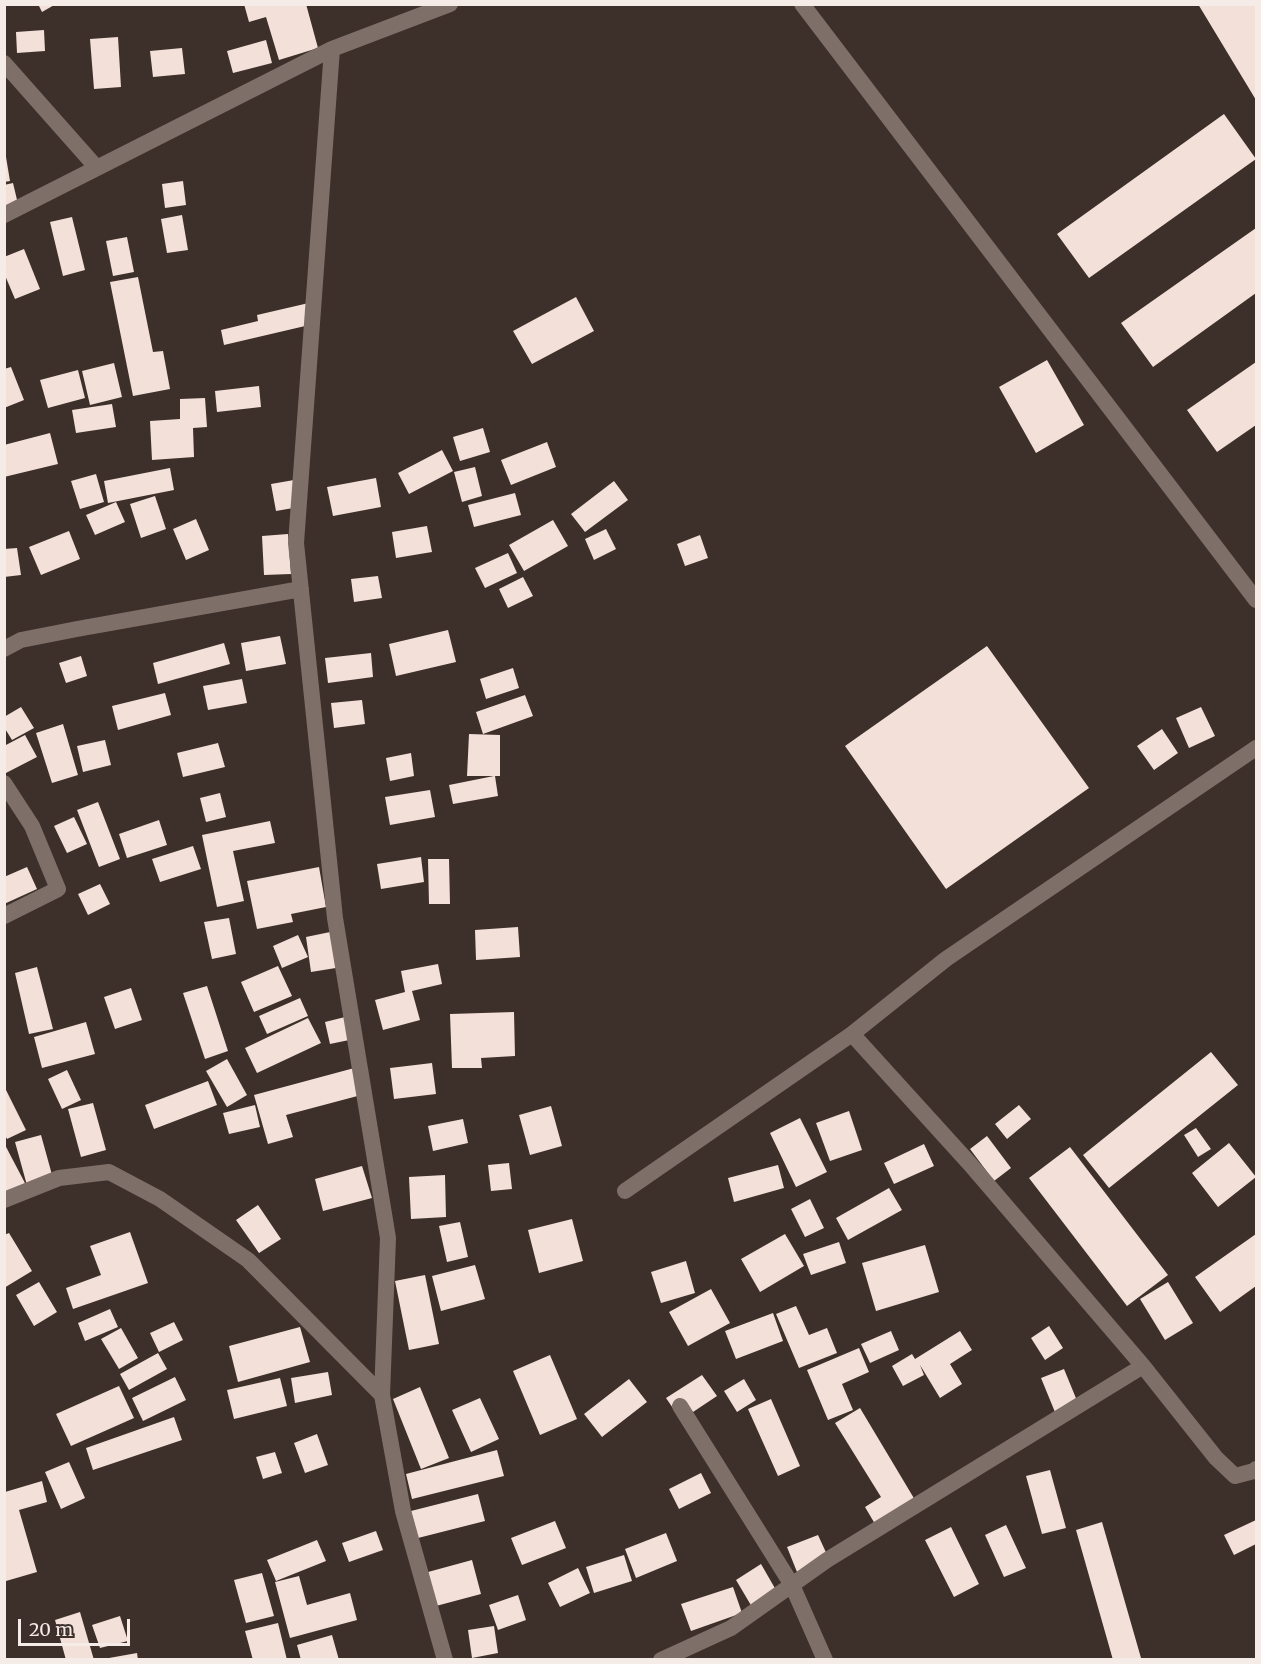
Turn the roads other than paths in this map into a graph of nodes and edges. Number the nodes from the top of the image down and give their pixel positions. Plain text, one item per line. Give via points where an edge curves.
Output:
1 (450, 4) edge
2 (802, 4) edge
3 (332, 49) junction
4 (4, 63) edge
5 (97, 168) junction
6 (4, 215) edge
7 (301, 589) junction
8 (1257, 600) edge
9 (4, 649) edge
10 (1257, 748) edge
11 (4, 783) edge
12 (4, 916) edge
13 (852, 1034) junction
14 (625, 1191) dead end
15 (4, 1200) edge
16 (1143, 1366) junction
17 (382, 1395) junction
18 (680, 1406) dead end
19 (1257, 1469) edge
20 (792, 1585) junction
21 (445, 1659) edge
22 (661, 1659) edge
23 (825, 1659) edge

1 - 3 street
2 - 8 street
3 - 5 street
3 - 7 street via 296,543
4 - 5 street
5 - 6 street
7 - 9 street via 21,640
7 - 17 street via 335,918 388,1238
10 - 13 street via 946,959
11 - 12 street via 32,826 58,889
13 - 14 street
13 - 16 street via 970,1164
15 - 17 street via 59,1178 108,1172 160,1199 248,1260
16 - 19 street via 1216,1458 1235,1476
16 - 20 street
17 - 21 street via 403,1510
18 - 20 street
20 - 22 street via 731,1628
20 - 23 street

